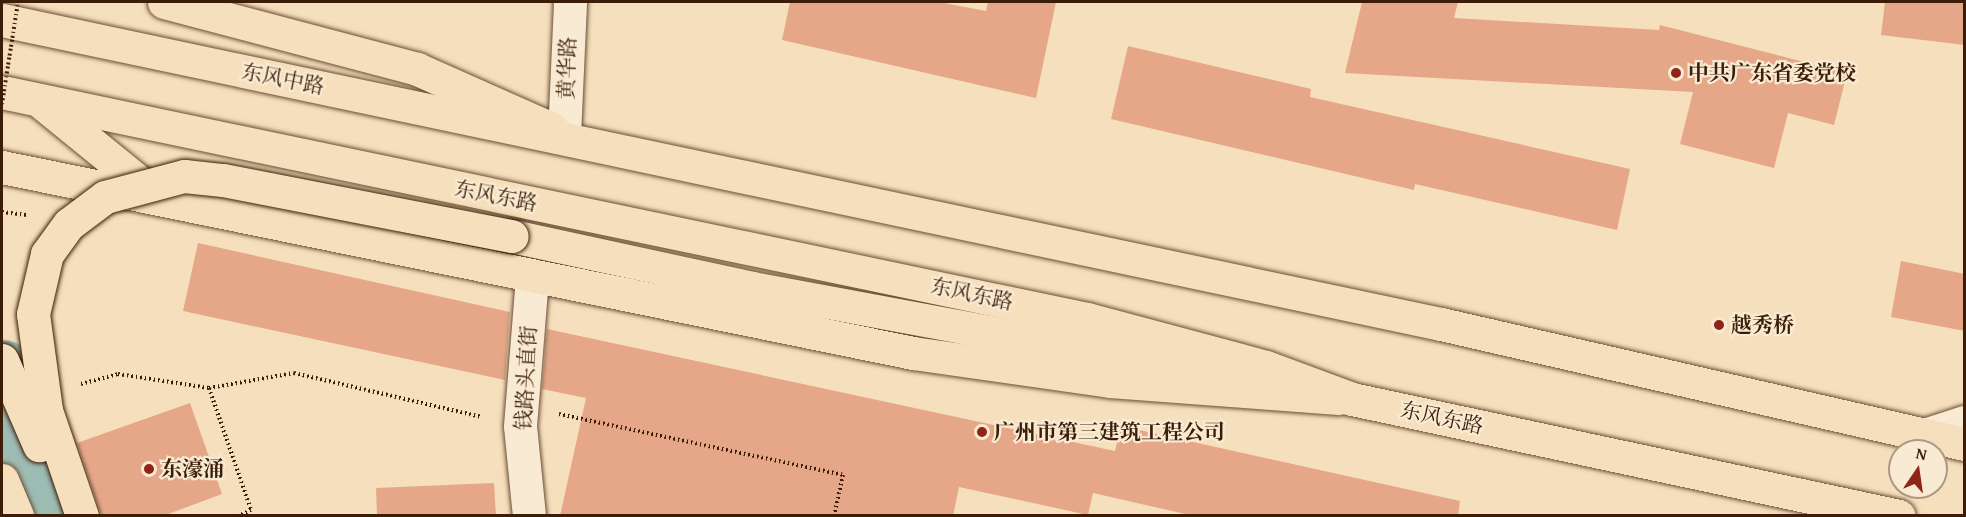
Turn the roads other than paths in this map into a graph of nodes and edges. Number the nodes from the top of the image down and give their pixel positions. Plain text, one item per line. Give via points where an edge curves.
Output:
1 (164, 2) edge
2 (570, 2) edge
3 (2, 20) edge
4 (2, 92) edge
5 (39, 100) junction
6 (564, 135) junction
7 (2, 167) edge
8 (159, 198) junction
9 (532, 276) junction
10 (2, 360) edge
11 (1352, 399) junction
12 (1965, 422) edge
13 (1928, 434) junction
14 (1965, 436) edge
15 (1965, 444) edge
16 (48, 466) junction
17 (2, 480) edge
18 (17, 516) edge
19 (65, 516) edge
20 (72, 516) edge
21 (82, 516) edge
22 (529, 516) edge
23 (1899, 516) edge

1 - 6 main road via 417,69
2 - 6 street, 黄华路
3 - 6 main road, 东风中路
4 - 5 main road
5 - 8 main road
5 - 11 main road, 东风东路 via 1088,319 1266,367
6 - 13 main road
7 - 8 main road
8 - 9 main road
9 - 11 main road via 818,336 1022,371
9 - 22 street, 钱路头直街 via 522,416
10 - 16 main road, bridge
11 - 21 main road, bridge via 752,288 512,236 223,180 184,176 105,197 69,224 47,254 33,314 46,410
11 - 23 main road, 东风东路
12 - 13 street
13 - 14 main road
13 - 15 main road
16 - 19 main road
16 - 20 main road
17 - 18 main road

